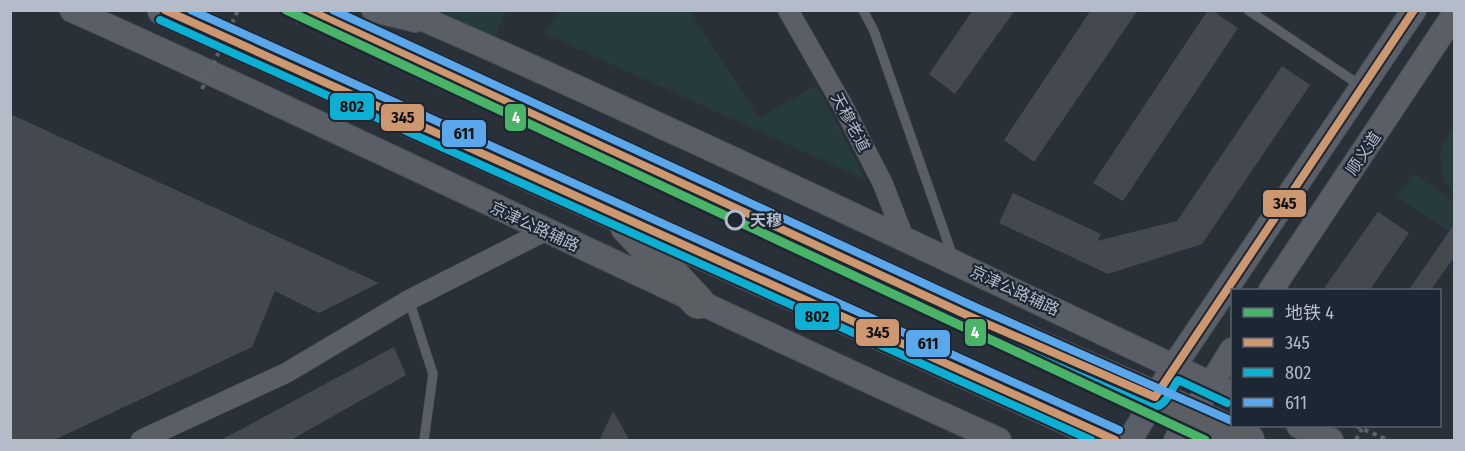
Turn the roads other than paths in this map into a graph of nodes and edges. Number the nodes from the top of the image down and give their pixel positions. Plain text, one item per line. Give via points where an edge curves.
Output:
1 (72, 10) edge
2 (164, 10) edge
3 (307, 10) edge
4 (374, 10) edge
5 (402, 10) edge
6 (788, 10) edge
7 (863, 10) edge
8 (1248, 10) edge
9 (1414, 10) edge
10 (1455, 15) edge
11 (450, 30) junction
12 (1363, 87) junction
13 (616, 215) junction
14 (545, 231) junction
15 (904, 238) junction
16 (955, 262) junction
17 (1272, 289) edge
18 (409, 300) junction
19 (698, 302) junction
20 (1231, 353) edge
21 (1174, 366) junction
22 (1211, 384) junction
23 (1231, 393) edge
24 (1155, 397) junction
25 (1184, 427) edge
26 (1301, 427) edge
27 (141, 441) edge
28 (424, 441) edge
29 (999, 441) edge
30 (1115, 441) edge
31 (1130, 441) edge
32 (1248, 441) edge
33 (1331, 441) edge

1 - 14 street, 京津公路辅路
2 - 13 highway
3 - 24 highway via 958,311
4 - 11 street
5 - 11 street, 京津公路辅路
6 - 15 street, 天穆老道 via 883,184
7 - 16 lane via 874,31
8 - 12 lane
9 - 12 street
10 - 17 street, 顺义道
11 - 15 street, 京津公路辅路
12 - 21 street
13 - 19 highway
13 - 30 highway
14 - 18 street
14 - 19 street, 京津公路辅路
15 - 16 street, 京津公路辅路
16 - 21 street, 京津公路辅路
18 - 27 street via 286,373
18 - 28 lane via 433,374
19 - 29 street, 京津公路辅路
20 - 22 street
21 - 22 street, 京津公路辅路
21 - 24 street
22 - 23 street, 京津公路辅路
22 - 25 street
24 - 25 highway
24 - 31 street
25 - 32 highway
26 - 33 street

